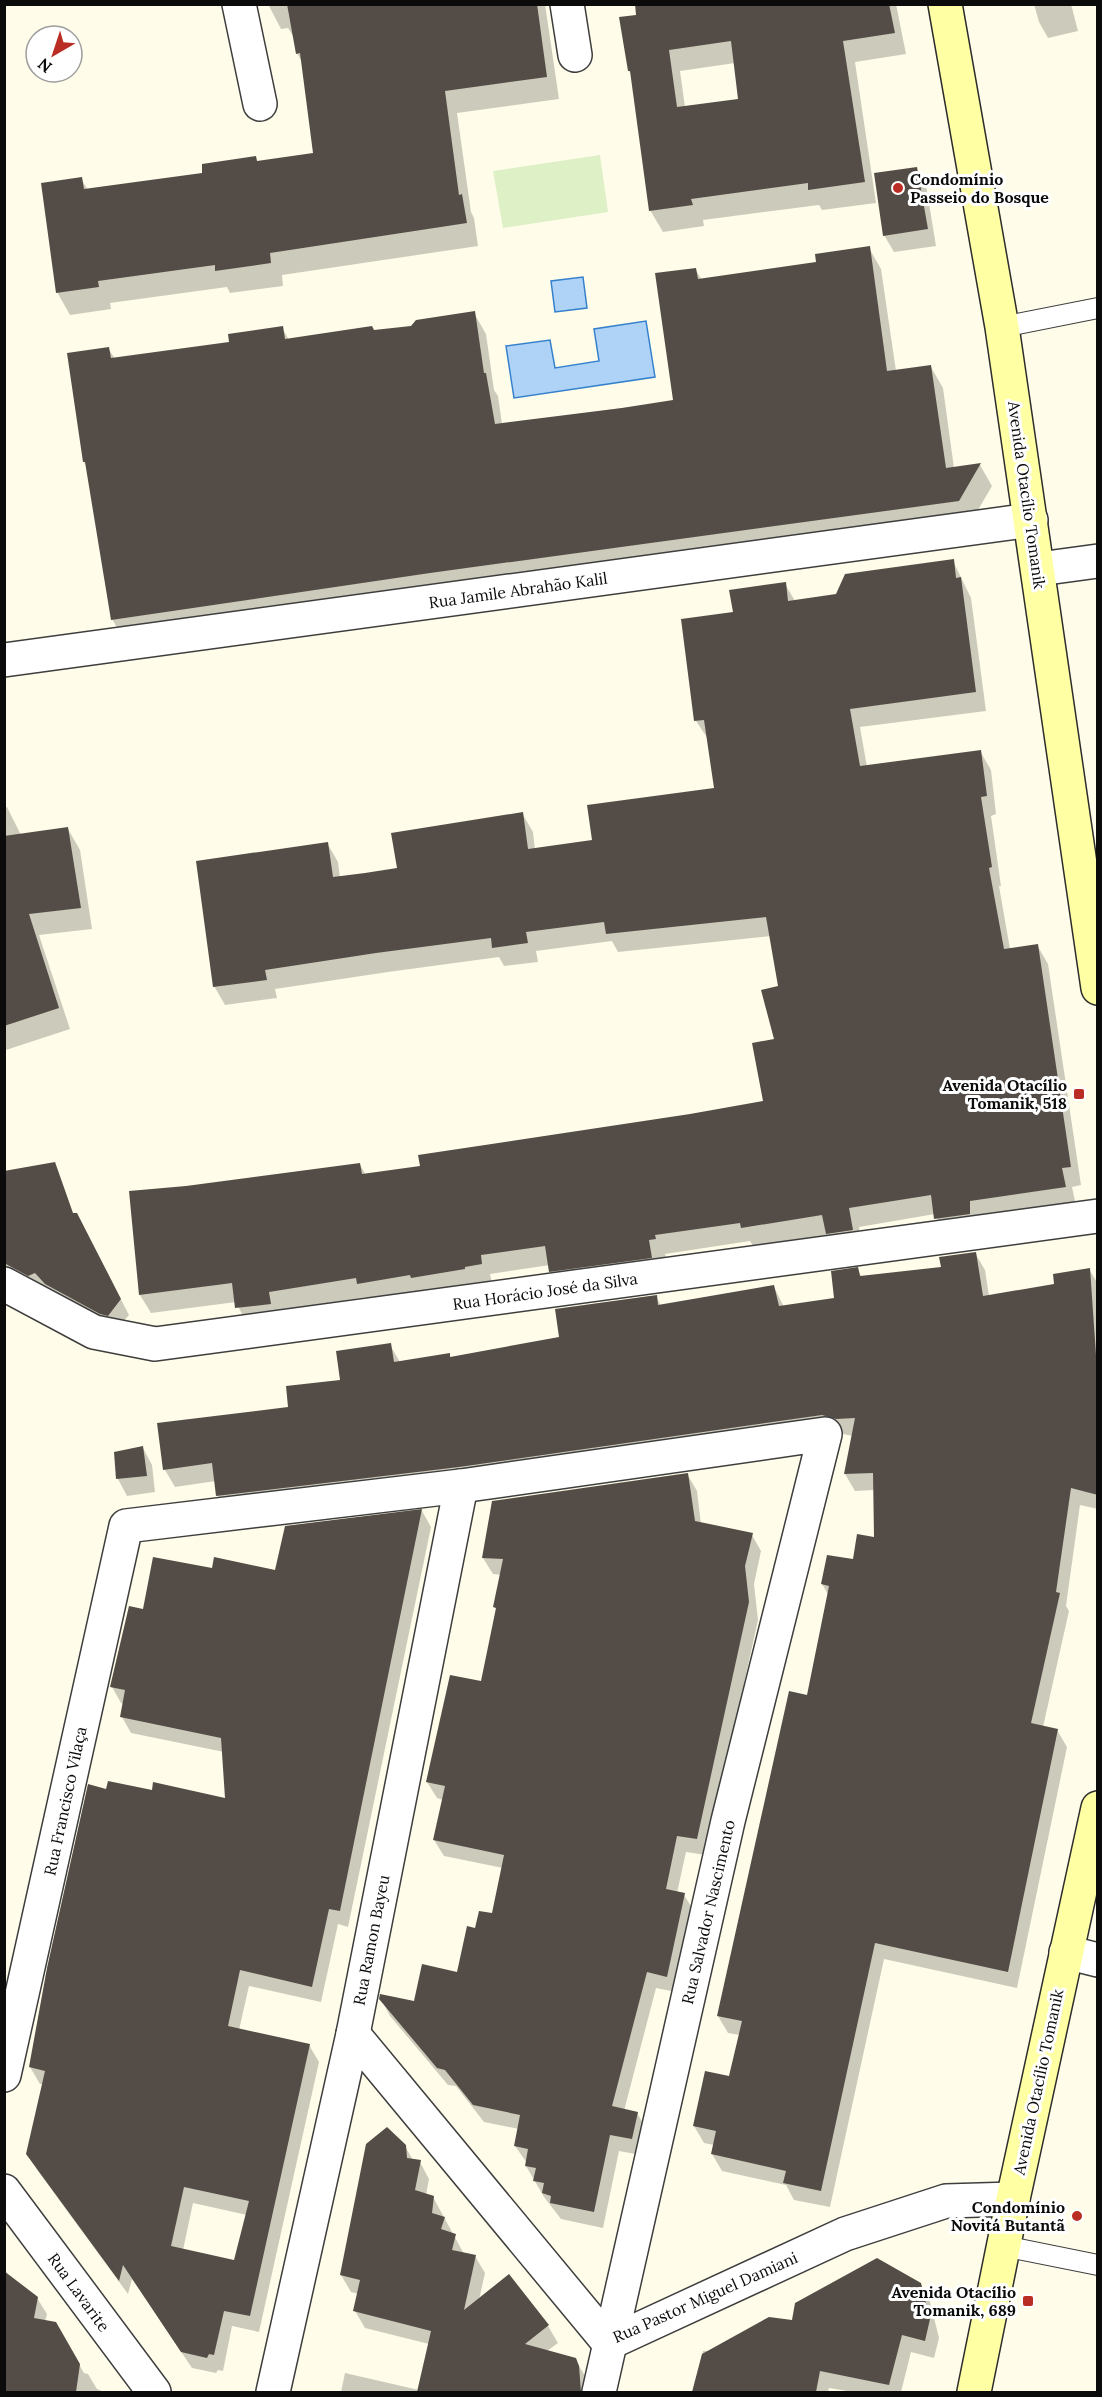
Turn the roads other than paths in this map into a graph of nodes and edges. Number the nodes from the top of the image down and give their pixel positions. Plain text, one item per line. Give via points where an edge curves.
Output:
1 (239, 4) edge
2 (567, 4) edge
3 (945, 4) edge
4 (575, 54) dead end
5 (260, 104) dead end
6 (1098, 308) edge
7 (1002, 327) junction
8 (1031, 520) junction
9 (1098, 561) edge
10 (1038, 569) junction
11 (4, 660) edge
12 (1098, 988) edge
13 (1098, 1216) edge
14 (4, 1284) edge
15 (461, 1486) junction
16 (1097, 1809) edge
17 (1066, 1952) junction
18 (1098, 1960) edge
19 (352, 2034) junction
20 (4, 2075) edge
21 (4, 2191) edge
22 (1013, 2199) junction
23 (1004, 2246) junction
24 (1098, 2265) edge
25 (609, 2343) junction
26 (154, 2392) edge
27 (273, 2392) edge
28 (599, 2392) edge
29 (974, 2392) edge

1 - 5 street
2 - 4 street
3 - 7 street, Avenida Otacílio Tomanik
6 - 7 lane
7 - 8 street, Avenida Otacílio Tomanik
8 - 10 street, Avenida Otacílio Tomanik
8 - 11 street, Rua Jamile Abrahão Kalil
9 - 10 street
10 - 12 street, Avenida Otacílio Tomanik
13 - 14 street, Rua Horácio José da Silva via 155,1344 94,1332
15 - 19 street, Rua Ramon Bayeu
15 - 20 street, Rua Francisco Vilaça via 126,1526
15 - 25 street, Rua Salvador Nascimento via 825,1434 728,1821
16 - 17 street, Avenida Otacílio Tomanik
17 - 18 street
17 - 22 street, Avenida Otacílio Tomanik
19 - 25 street, Rua Pastor Miguel Damiani
19 - 27 street, Rua Ramon Bayeu
21 - 26 street, Rua Lavarite
22 - 23 street, Avenida Otacílio Tomanik
22 - 25 street, Rua Pastor Miguel Damiani via 946,2200 844,2234
23 - 24 lane
23 - 29 street, Avenida Otacílio Tomanik
25 - 28 street, Rua Salvador Nascimento

